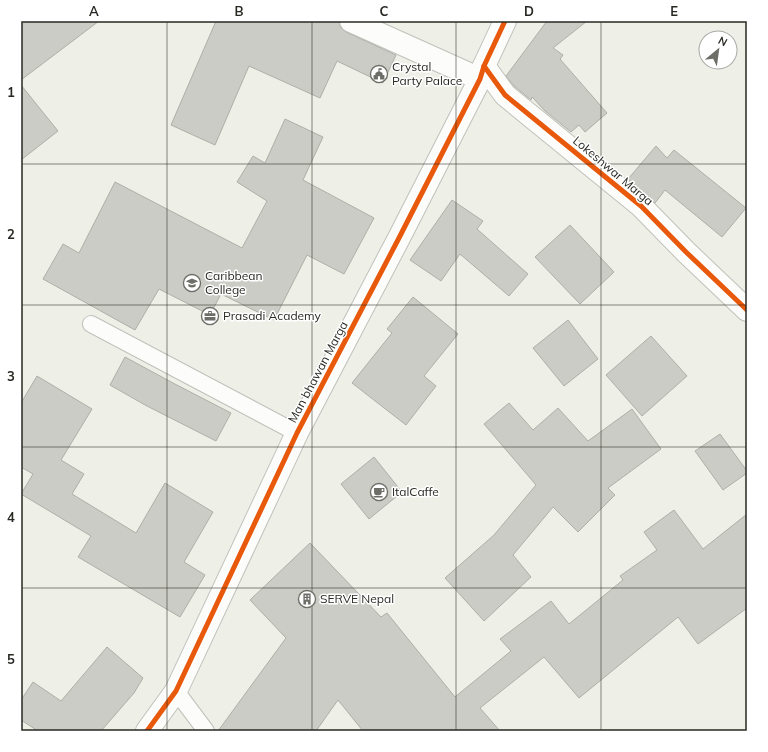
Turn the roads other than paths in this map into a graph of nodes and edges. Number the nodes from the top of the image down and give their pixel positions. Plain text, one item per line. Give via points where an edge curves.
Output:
1 (350, 21) edge
2 (505, 21) edge
3 (482, 72) junction
4 (747, 310) edge
5 (91, 324) dead end
6 (297, 434) junction
7 (176, 691) junction
8 (147, 731) edge
9 (206, 731) edge

1 - 3 street
2 - 3 street, Man bhawan Marga
3 - 4 street, Lokeshwar Marga via 505,95 642,206
3 - 6 street, Man bhawan Marga
5 - 6 lane
6 - 7 street, Man bhawan Marga
7 - 8 street, Man bhawan Marga
7 - 9 lane

